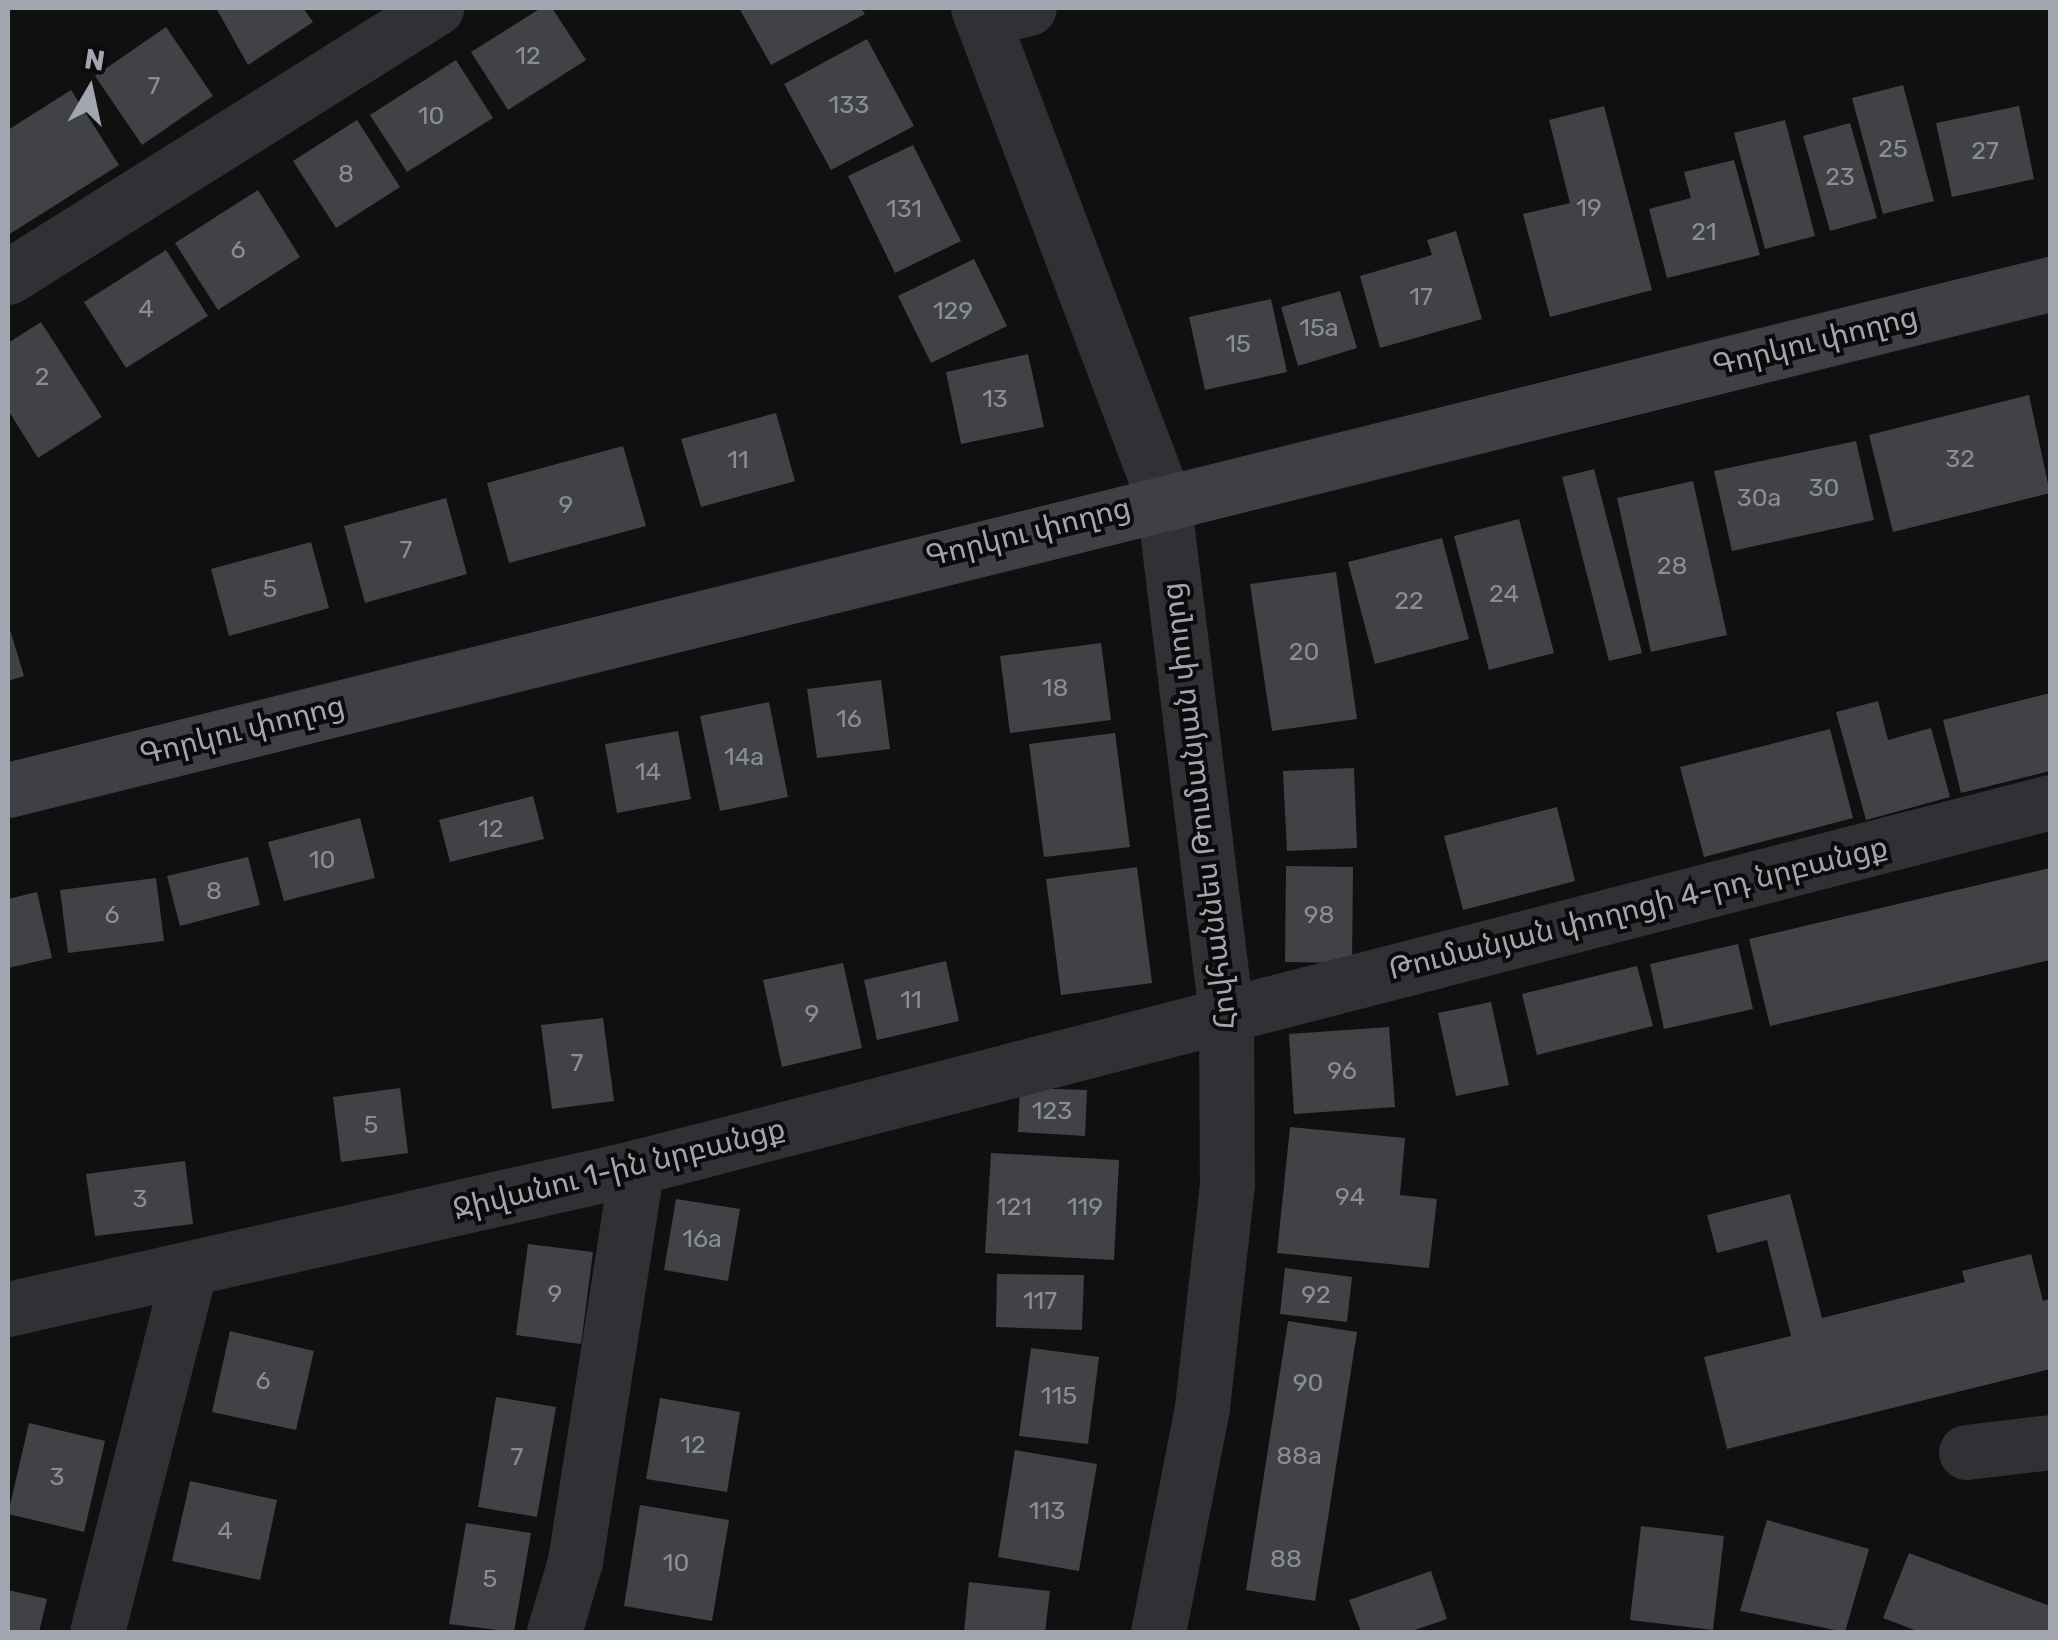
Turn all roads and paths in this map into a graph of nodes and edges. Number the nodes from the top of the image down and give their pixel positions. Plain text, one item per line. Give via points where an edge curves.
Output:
1 (436, 8) edge
2 (997, 11) edge
3 (8, 277) edge
4 (2050, 284) edge
5 (1163, 498) junction
6 (8, 790) edge
7 (2050, 802) edge
8 (1226, 1014) junction
9 (637, 1166) junction
10 (189, 1270) junction
11 (8, 1309) edge
12 (2050, 1442) edge
13 (1966, 1452) dead end
14 (96, 1632) edge
15 (554, 1632) edge
16 (1158, 1632) edge

1 - 3 street
2 - 5 street, Հովհաննես Թումանյան փողոց
4 - 5 street, Գորկու փողոց
5 - 6 street, Գորկու փողոց
5 - 8 street, Հովհաննես Թումանյան փողոց
7 - 8 street, Թումանյան փողոցի 4-րդ նրբանցք
8 - 9 street, Ջիվանու 1-ին նրբանցք
8 - 16 street, Հովհաննես Թումանյան փողոց via 1227,1184 1202,1408
9 - 10 street, Ջիվանու 1-ին նրբանցք
9 - 15 street via 575,1561
10 - 11 street, Ջիվանու 1-ին նրբանցք
10 - 14 street
12 - 13 street

